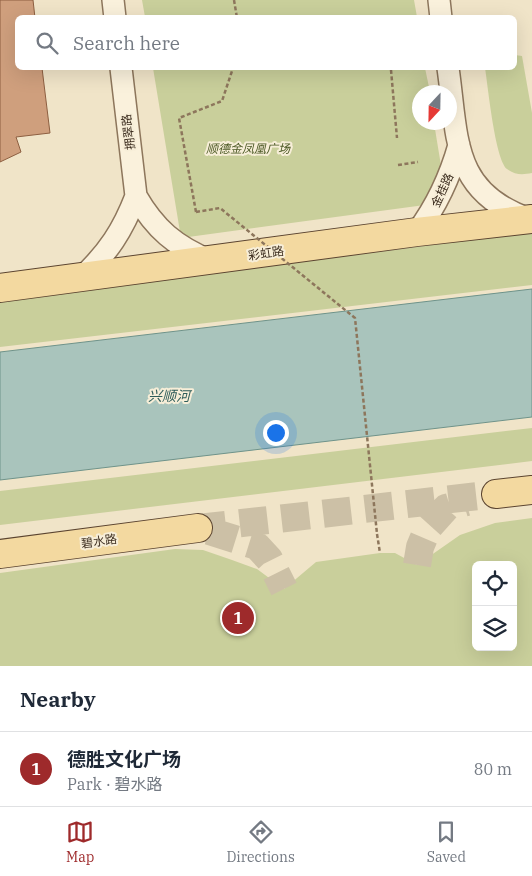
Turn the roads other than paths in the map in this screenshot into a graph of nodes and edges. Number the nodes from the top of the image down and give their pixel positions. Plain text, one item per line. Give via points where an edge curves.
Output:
1 (113, 0) edge
2 (439, 0) edge
3 (115, 15) edge
4 (441, 15) edge
5 (121, 70) edge
6 (448, 70) edge
7 (459, 145) junction
8 (136, 196) junction
9 (530, 219) edge
10 (417, 232) junction
11 (210, 261) junction
12 (81, 278) junction
13 (0, 288) edge
14 (532, 490) edge
15 (496, 494) tunnel mouth
16 (198, 528) tunnel mouth
17 (0, 554) edge

1 - 3 street
2 - 4 street
5 - 8 street, 拥翠路
6 - 7 street, 金桂路
7 - 9 street, 金桂路 via 470,176 480,190 510,213
7 - 10 street, 金桂路 via 440,197
8 - 11 street, 拥翠路 via 146,213 169,238
8 - 12 street, 拥翠路 via 113,244
9 - 10 main road, 彩虹路
10 - 11 main road, 彩虹路
11 - 12 main road, 彩虹路
12 - 13 main road, 彩虹路
14 - 15 main road
16 - 17 main road, 碧水路

